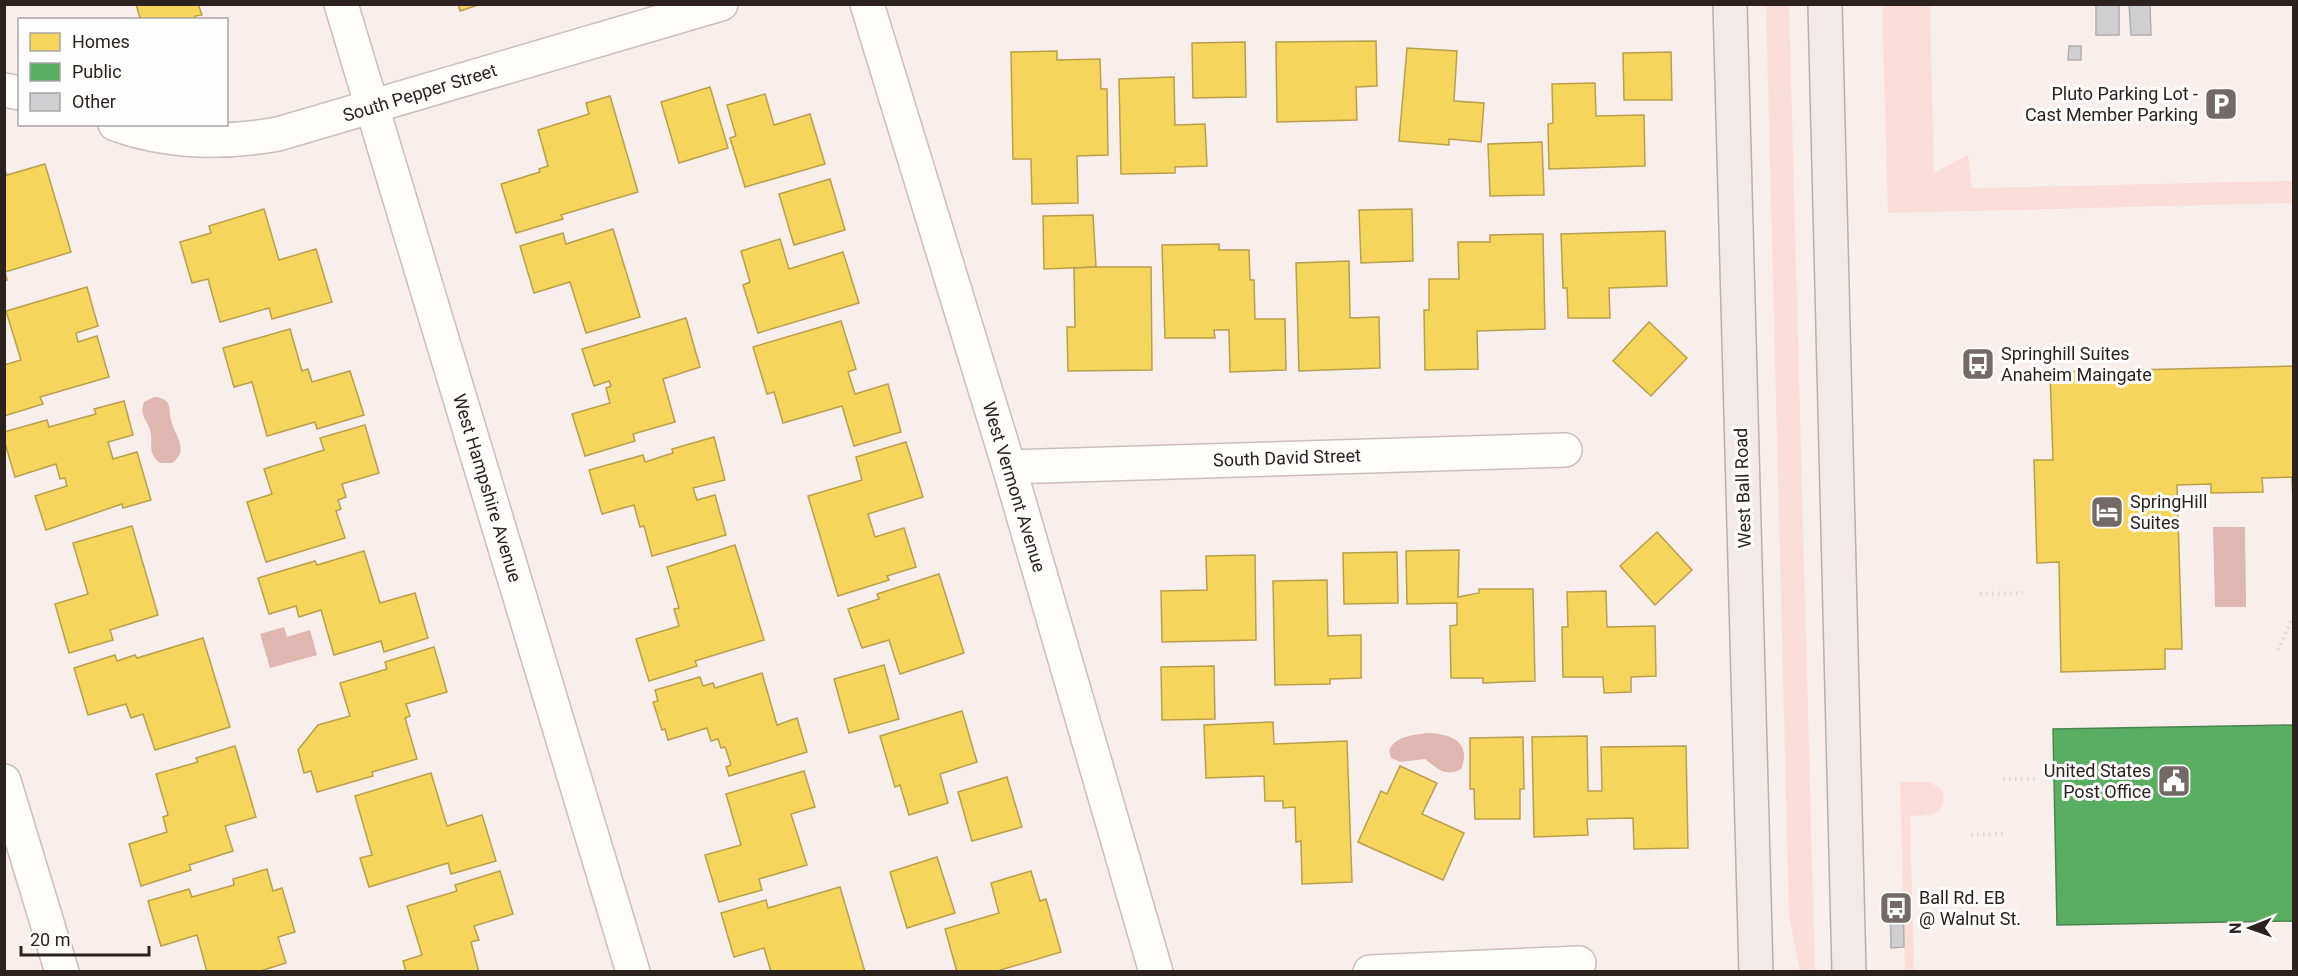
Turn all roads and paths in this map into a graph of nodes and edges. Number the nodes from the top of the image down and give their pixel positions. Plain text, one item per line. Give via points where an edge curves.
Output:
1 (341, 4) edge
2 (721, 4) edge
3 (867, 4) edge
4 (1730, 4) edge
5 (1825, 4) edge
6 (372, 107) junction
7 (122, 126) edge
8 (1565, 450) dead end
9 (1009, 467) junction
10 (2023, 593) dead end
11 (1980, 594) dead end
12 (2292, 619) dead end
13 (2278, 650) dead end
14 (2003, 779) dead end
15 (2038, 779) dead end
16 (4, 781) edge
17 (2003, 834) dead end
18 (1971, 835) dead end
19 (1579, 963) dead end
20 (62, 972) edge
21 (633, 972) edge
22 (1156, 972) edge
23 (1370, 972) edge
24 (1756, 972) edge
25 (1850, 972) edge

1 - 6 street, West Hampshire Avenue
2 - 6 street, South Pepper Street
3 - 9 street, West Vermont Avenue
4 - 24 main road, West Ball Road
5 - 25 main road
6 - 7 street, South Pepper Street via 245,140 166,138
6 - 21 street, West Hampshire Avenue
8 - 9 street, South David Street
9 - 22 street, West Vermont Avenue
10 - 11 path
12 - 13 path
14 - 15 path
16 - 20 street
17 - 18 path
19 - 23 street

